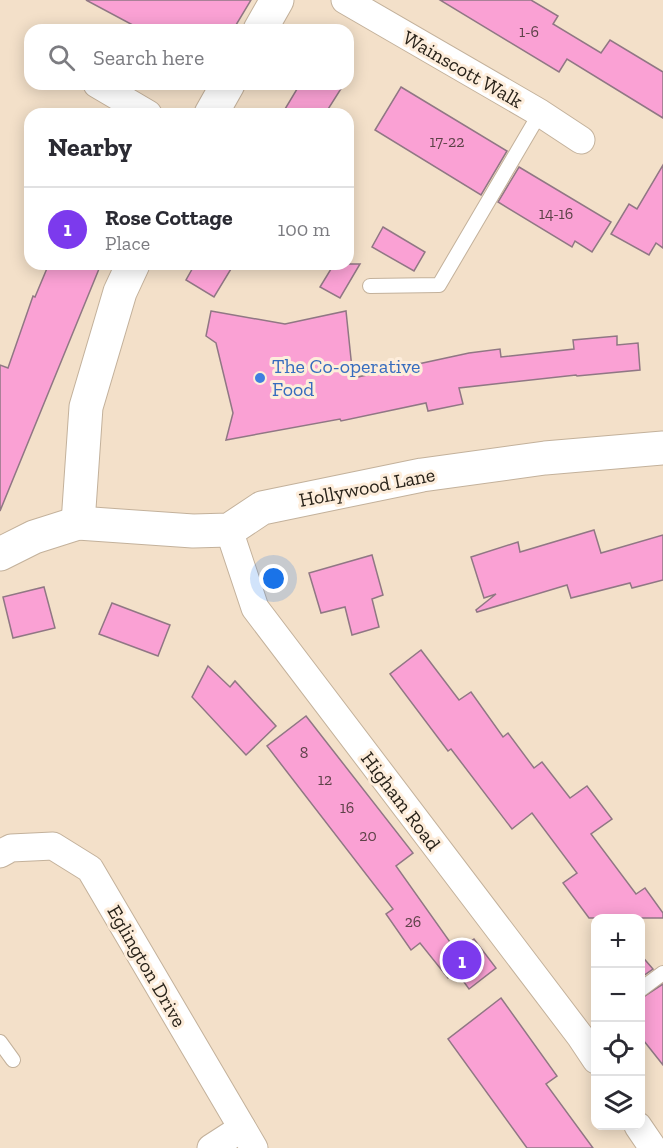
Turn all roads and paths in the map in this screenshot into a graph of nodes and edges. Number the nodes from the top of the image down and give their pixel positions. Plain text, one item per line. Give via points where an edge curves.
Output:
1 (277, 0) edge
2 (345, 0) edge
3 (263, 24) edge
4 (107, 90) edge
5 (225, 90) edge
6 (138, 108) edge
7 (214, 108) edge
8 (540, 113) junction
9 (581, 140) dead end
10 (130, 270) edge
11 (370, 286) dead end
12 (663, 448) edge
13 (78, 523) junction
14 (229, 530) junction
15 (0, 554) edge
16 (0, 854) edge
17 (663, 973) edge
18 (645, 986) edge
19 (0, 1042) edge
20 (591, 1049) edge
21 (13, 1060) dead end
22 (641, 1130) edge
23 (248, 1138) edge
24 (211, 1148) edge
25 (653, 1148) edge

1 - 3 main road
2 - 8 street, Wainscott Walk
4 - 6 street
5 - 7 main road
8 - 9 street, Wainscott Walk
8 - 11 lane via 439,285
10 - 13 main road via 86,407
12 - 14 main road, Hollywood Lane via 544,458 422,475 262,508
13 - 14 main road
13 - 15 main road via 34,537
14 - 20 street, Higham Road via 255,608 584,1034
16 - 23 street, Eglington Drive via 11,848 53,846 90,869
17 - 18 lane
19 - 21 lane
22 - 25 street
23 - 24 street

